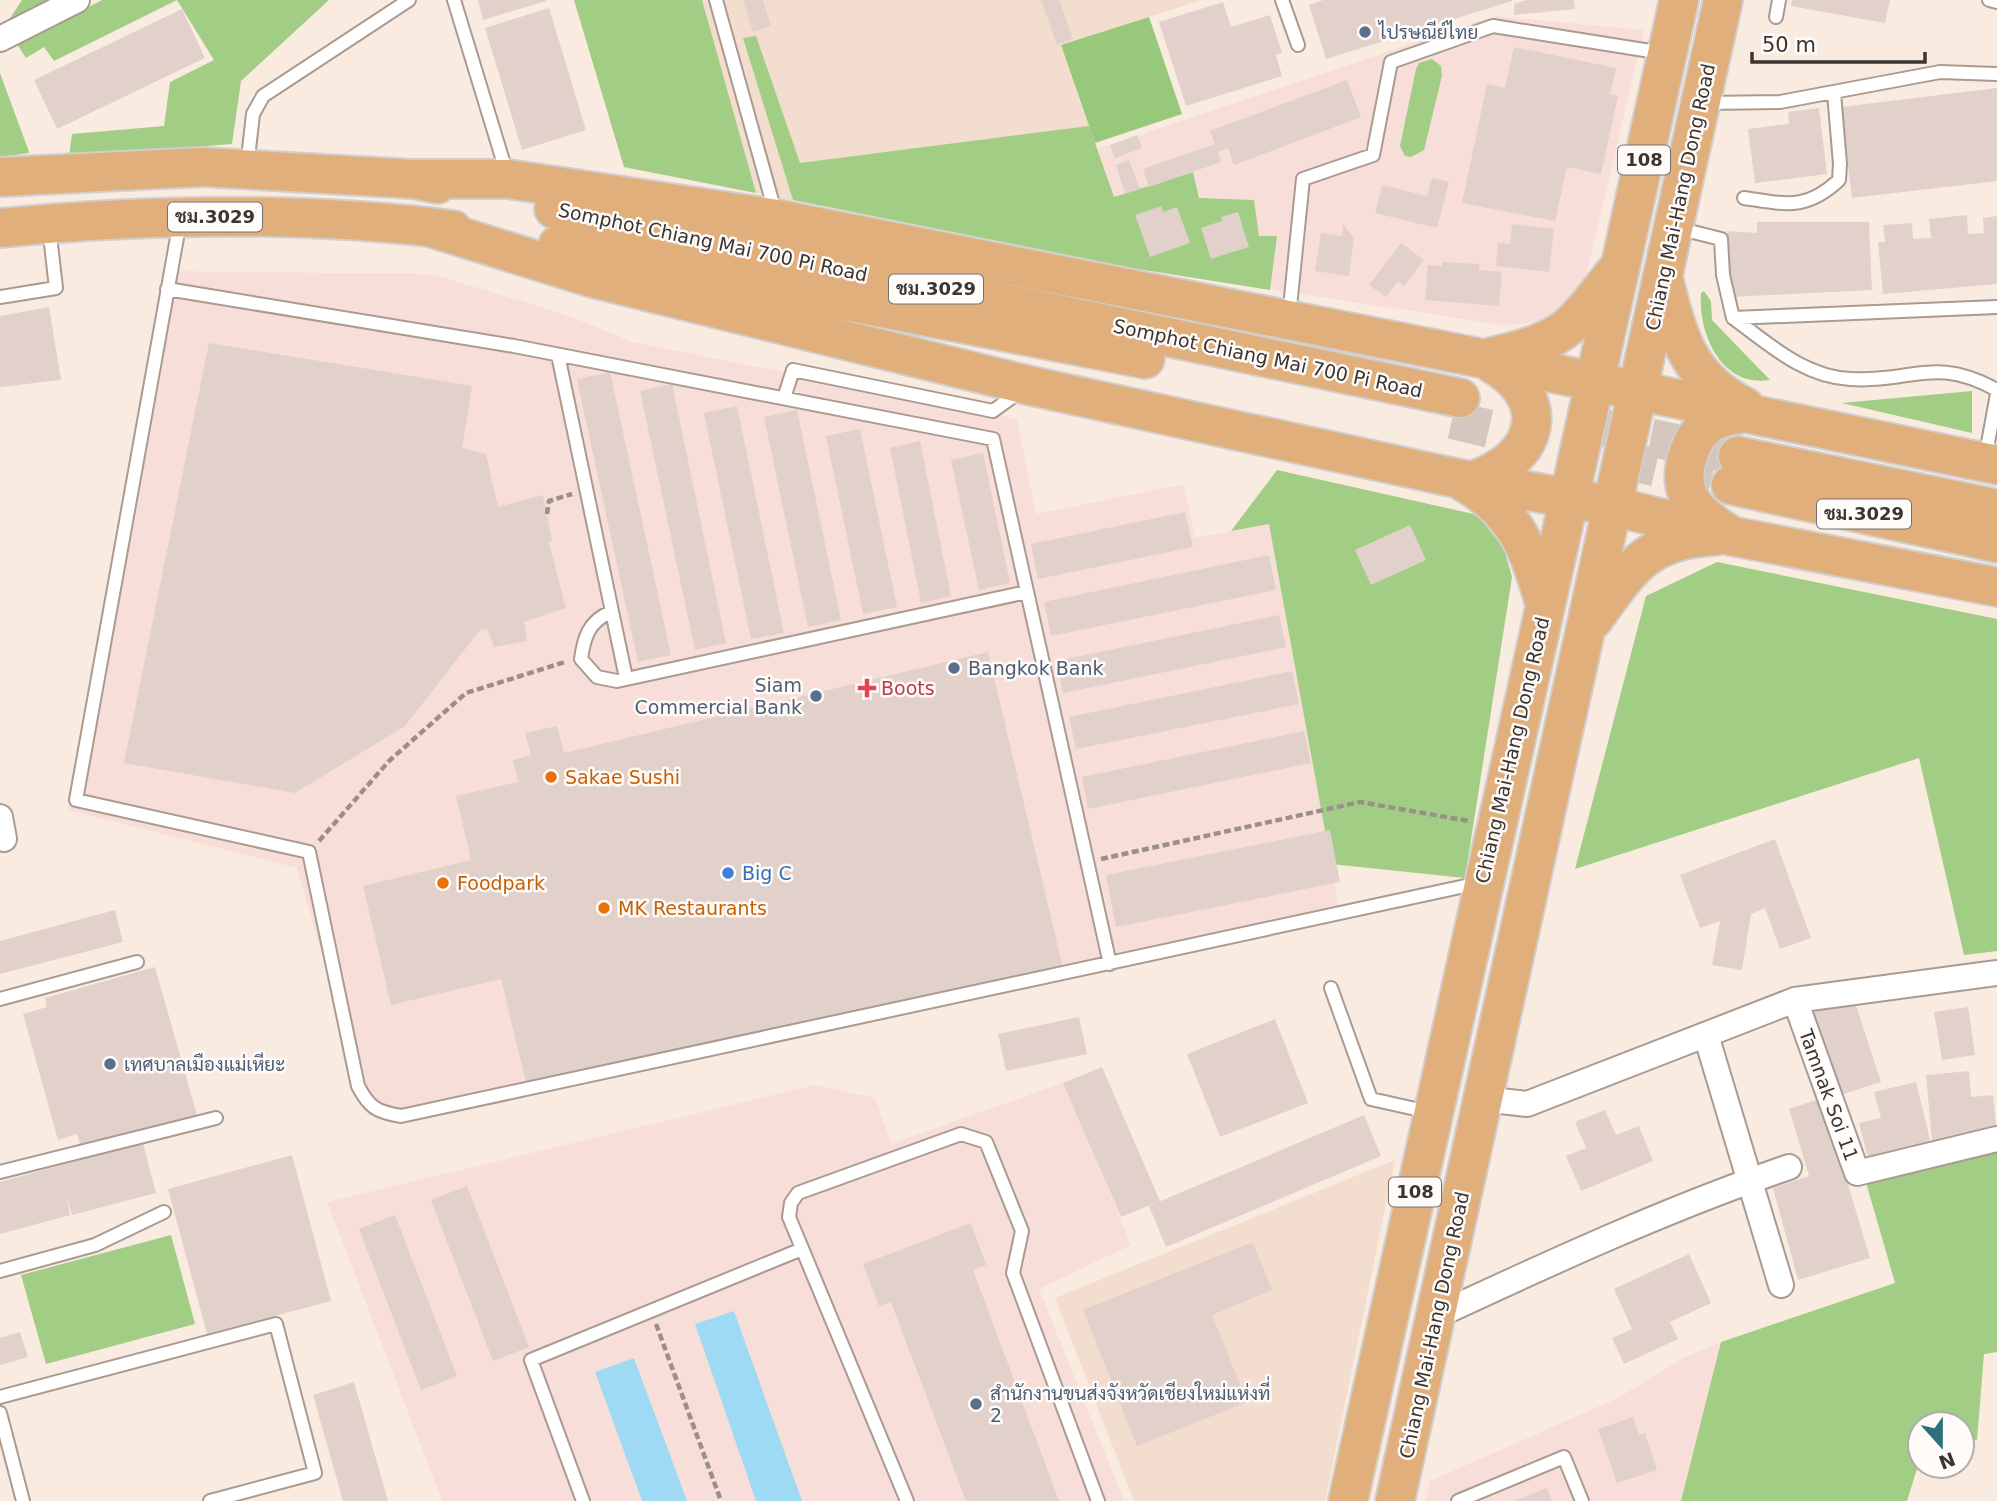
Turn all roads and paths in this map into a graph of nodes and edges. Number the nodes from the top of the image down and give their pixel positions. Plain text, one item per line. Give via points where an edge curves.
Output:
1 (77, 0) edge
2 (409, 0) edge
3 (454, 0) edge
4 (716, 0) edge
5 (1282, 0) edge
6 (1679, 0) edge
7 (1723, 0) edge
8 (1779, 0) edge
9 (1989, 0) edge
10 (1997, 2) edge
11 (1776, 17) dead end
12 (0, 39) edge
13 (1298, 45) dead end
14 (1667, 54) junction
15 (1997, 74) edge
16 (1834, 93) junction
17 (1701, 103) junction
18 (247, 167) junction
19 (0, 177) edge
20 (414, 179) junction
21 (508, 179) junction
22 (1744, 198) dead end
23 (180, 217) junction
24 (777, 219) junction
25 (49, 223) junction
26 (429, 227) junction
27 (0, 228) edge
28 (1674, 228) junction
29 (1622, 265) junction
30 (1663, 276) junction
31 (167, 289) junction
32 (0, 297) edge
33 (1997, 307) edge
34 (1732, 318) junction
35 (1289, 321) junction
36 (558, 355) junction
37 (1486, 359) junction
38 (1596, 384) junction
39 (1027, 385) junction
40 (1638, 392) junction
41 (1997, 392) edge
42 (784, 398) junction
43 (1755, 416) junction
44 (1991, 464) edge
45 (1466, 480) junction
46 (567, 496) dead end
47 (1570, 497) junction
48 (1613, 506) junction
49 (1997, 509) edge
50 (547, 514) dead end
51 (1731, 536) junction
52 (1997, 543) edge
53 (1997, 587) edge
54 (1027, 592) junction
55 (1545, 604) junction
56 (611, 612) junction
57 (1585, 630) junction
58 (581, 659) junction
59 (626, 678) junction
60 (1475, 808) dead end
61 (1472, 822) junction
62 (1471, 833) dead end
63 (309, 852) junction
64 (1087, 863) junction
65 (1482, 883) junction
66 (137, 962) dead end
67 (1110, 964) junction
68 (1997, 973) edge
69 (1331, 988) dead end
70 (0, 999) edge
71 (1795, 1000) junction
72 (1706, 1035) junction
73 (1483, 1099) junction
74 (1432, 1113) junction
75 (216, 1118) dead end
76 (1997, 1139) edge
77 (1789, 1167) dead end
78 (0, 1172) edge
79 (1748, 1181) junction
80 (164, 1212) dead end
81 (802, 1249) junction
82 (0, 1271) edge
83 (1781, 1285) dead end
84 (651, 1312) junction
85 (1436, 1316) junction
86 (0, 1396) edge
87 (0, 1413) edge
88 (23, 1501) edge
89 (210, 1501) edge
90 (583, 1501) edge
91 (721, 1501) edge
92 (907, 1501) edge
93 (1098, 1501) edge
94 (1348, 1501) edge
95 (1395, 1501) edge
96 (1458, 1501) edge
97 (1582, 1501) edge

1 - 12 street
2 - 18 lane via 263,96 253,114
3 - 21 lane
4 - 24 lane
5 - 13 lane
6 - 14 main road, Chiang Mai-Hang Dong Road / 108
7 - 17 main road, Chiang Mai-Hang Dong Road / 108
8 - 11 lane
9 - 10 lane
14 - 29 main road, Chiang Mai-Hang Dong Road / 108
14 - 35 lane via 1493,26 1391,62 1373,155 1304,179
15 - 16 lane via 1940,72
16 - 17 lane via 1780,102
16 - 22 lane via 1839,180 1810,202
17 - 28 main road, Chiang Mai-Hang Dong Road / 108
18 - 19 main road, Somphot Chiang Mai 700 Pi Road / ชม.3029 via 130,168
18 - 20 main road, Somphot Chiang Mai 700 Pi Road / ชม.3029
20 - 21 main road
20 - 26 main road, Somphot Chiang Mai 700 Pi Road / ชม.3029 via 1456,409 614,255
21 - 24 main road
23 - 25 main road, Somphot Chiang Mai 700 Pi Road / ชม.3029
23 - 26 main road, Somphot Chiang Mai 700 Pi Road / ชม.3029 via 329,218
23 - 31 lane
24 - 35 main road
25 - 27 main road, Somphot Chiang Mai 700 Pi Road / ชม.3029
25 - 32 lane via 56,288
26 - 39 main road via 593,278
28 - 30 main road, Chiang Mai-Hang Dong Road / 108
28 - 34 lane via 1721,239
29 - 37 main road via 1562,331
29 - 38 main road, Chiang Mai-Hang Dong Road / 108
30 - 40 main road, Chiang Mai-Hang Dong Road / 108
30 - 43 main road via 1686,354 1728,399
31 - 36 lane
31 - 63 lane via 76,800
33 - 34 lane
34 - 41 lane via 1803,369 1850,379 1942,371 1971,376
35 - 37 main road
36 - 42 lane
36 - 56 lane
37 - 38 main road
37 - 45 main road via 1521,385 1529,401 1530,430 1517,456 1500,471
38 - 40 main road
38 - 47 main road, Chiang Mai-Hang Dong Road / 108
39 - 42 lane via 993,411 793,370
39 - 45 main road
40 - 43 main road
40 - 48 main road, Chiang Mai-Hang Dong Road / 108
41 - 44 lane
42 - 54 lane via 993,439
43 - 44 main road
43 - 51 main road via 1710,422 1689,451 1684,472 1687,494 1701,515
45 - 47 main road
45 - 55 main road via 1492,500 1515,527
46 - 50 path via 548,501
47 - 48 main road
47 - 55 main road, Chiang Mai-Hang Dong Road / 108
48 - 51 main road
48 - 57 main road, Chiang Mai-Hang Dong Road / 108
49 - 52 main road, ชม.3029 via 1734,470
51 - 53 main road
51 - 57 main road via 1692,538 1649,551
54 - 59 lane
54 - 64 lane
55 - 65 main road, Chiang Mai-Hang Dong Road / 108
56 - 58 lane via 584,635
56 - 59 lane
57 - 73 main road, Chiang Mai-Hang Dong Road / 108
58 - 59 lane via 597,677
58 - 63 path via 466,693 389,761
60 - 61 path
61 - 62 path
61 - 64 path via 1360,802
63 - 67 lane via 358,1086 368,1106 401,1116
64 - 67 lane
65 - 67 lane
65 - 74 main road, Chiang Mai-Hang Dong Road / 108
66 - 70 lane
68 - 71 street
69 - 74 lane via 1371,1099
71 - 72 street
71 - 76 street, Tamnak Soi 11 via 1857,1173
72 - 73 street via 1527,1104
72 - 79 street
73 - 85 main road, Chiang Mai-Hang Dong Road / 108
74 - 94 main road, Chiang Mai-Hang Dong Road / 108
75 - 78 lane
77 - 79 street
79 - 83 street
79 - 85 street via 1616,1232
80 - 82 lane via 95,1245
81 - 84 lane
81 - 92 lane
81 - 93 lane via 789,1217 790,1203 798,1194 961,1134 986,1142 1022,1231 1013,1273
84 - 90 lane via 531,1360
84 - 91 path
85 - 95 main road, Chiang Mai-Hang Dong Road / 108
86 - 89 lane via 276,1324 315,1473
87 - 88 lane
96 - 97 lane via 1564,1457

